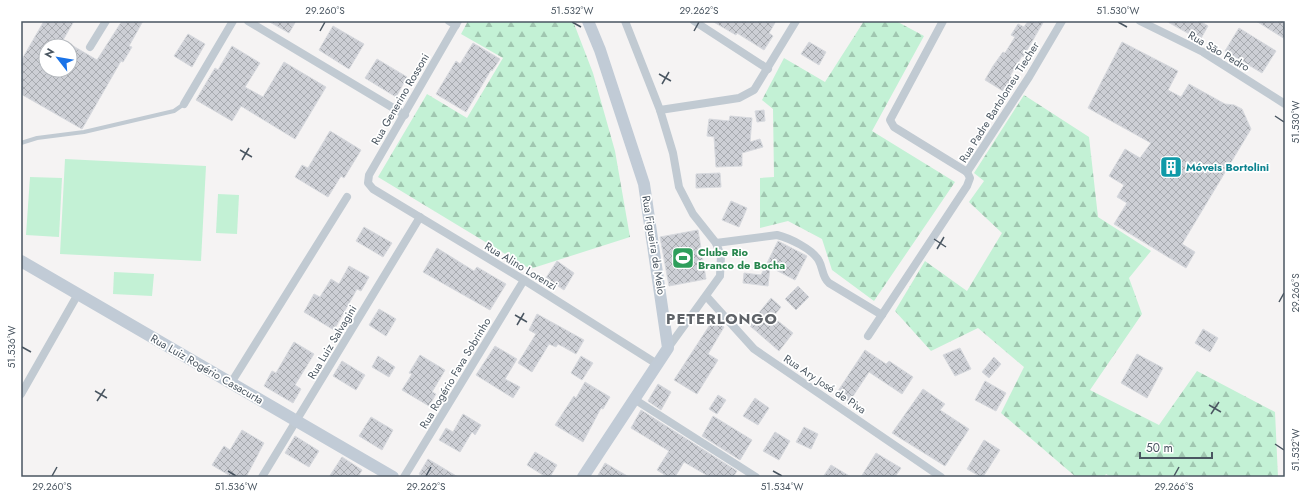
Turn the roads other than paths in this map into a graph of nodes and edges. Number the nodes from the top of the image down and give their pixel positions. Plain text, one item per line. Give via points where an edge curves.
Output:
1 (106, 21) edge
2 (232, 21) edge
3 (248, 21) edge
4 (588, 21) edge
5 (625, 21) edge
6 (694, 21) edge
7 (796, 21) edge
8 (943, 21) edge
9 (1062, 21) edge
10 (1140, 21) edge
11 (454, 22) edge
12 (90, 47) dead end
13 (768, 69) junction
14 (184, 104) joint
15 (1285, 104) edge
16 (660, 110) junction
17 (405, 115) junction
18 (21, 143) edge
19 (967, 172) junction
20 (373, 189) joint
21 (348, 197) dead end
22 (420, 217) junction
23 (716, 242) junction
24 (21, 261) edge
25 (524, 280) junction
26 (78, 294) junction
27 (707, 297) junction
28 (882, 315) junction
29 (868, 336) dead end
30 (668, 348) junction
31 (657, 364) junction
32 (231, 383) junction
33 (21, 394) edge
34 (634, 399) junction
35 (296, 421) junction
36 (262, 477) edge
37 (393, 477) edge
38 (404, 477) edge
39 (582, 477) edge
40 (756, 477) edge
41 (941, 477) edge

1 - 12 street
2 - 14 street
3 - 17 street
4 - 30 main road, Rua Figueira de Melo via 620,106 644,184
5 - 16 street
6 - 13 street
7 - 13 street
8 - 19 street via 893,115 891,124
9 - 19 street, Rua Padre Bartolomeu Tiecher
10 - 15 street, Rua São Pedro via 1203,52
11 - 17 street, Rua Generino Rossoni
13 - 16 street via 754,90 744,96
14 - 18 lane via 179,109 166,113
16 - 23 street via 673,153 678,187 693,214
17 - 20 street, Rua Generino Rossoni via 369,175 368,182
19 - 28 street, Rua Padre Bartolomeu Tiecher via 970,178 967,186
20 - 22 street, Rua Alino Lorenzi
21 - 32 street
22 - 25 street, Rua Alino Lorenzi
22 - 35 street, Rua Luiz Salvagini
23 - 27 street via 721,256 720,276
23 - 28 street via 777,235 786,237 817,258 828,283
24 - 26 main road, Rua Luiz Rogério Casacurta
25 - 31 street, Rua Alino Lorenzi
25 - 38 street, Rua Rogério Fava Sobrinho
26 - 32 main road, Rua Luiz Rogério Casacurta
26 - 33 street
27 - 30 street
27 - 41 street, Rua Ary José de Piva via 754,349
28 - 29 street, Rua Padre Bartolomeu Tiecher
30 - 31 main road
31 - 34 main road
32 - 35 main road, Rua Luiz Rogério Casacurta
34 - 39 main road
34 - 40 street
35 - 36 street, Rua Luiz Salvagini
35 - 37 main road, Rua Luiz Rogério Casacurta

